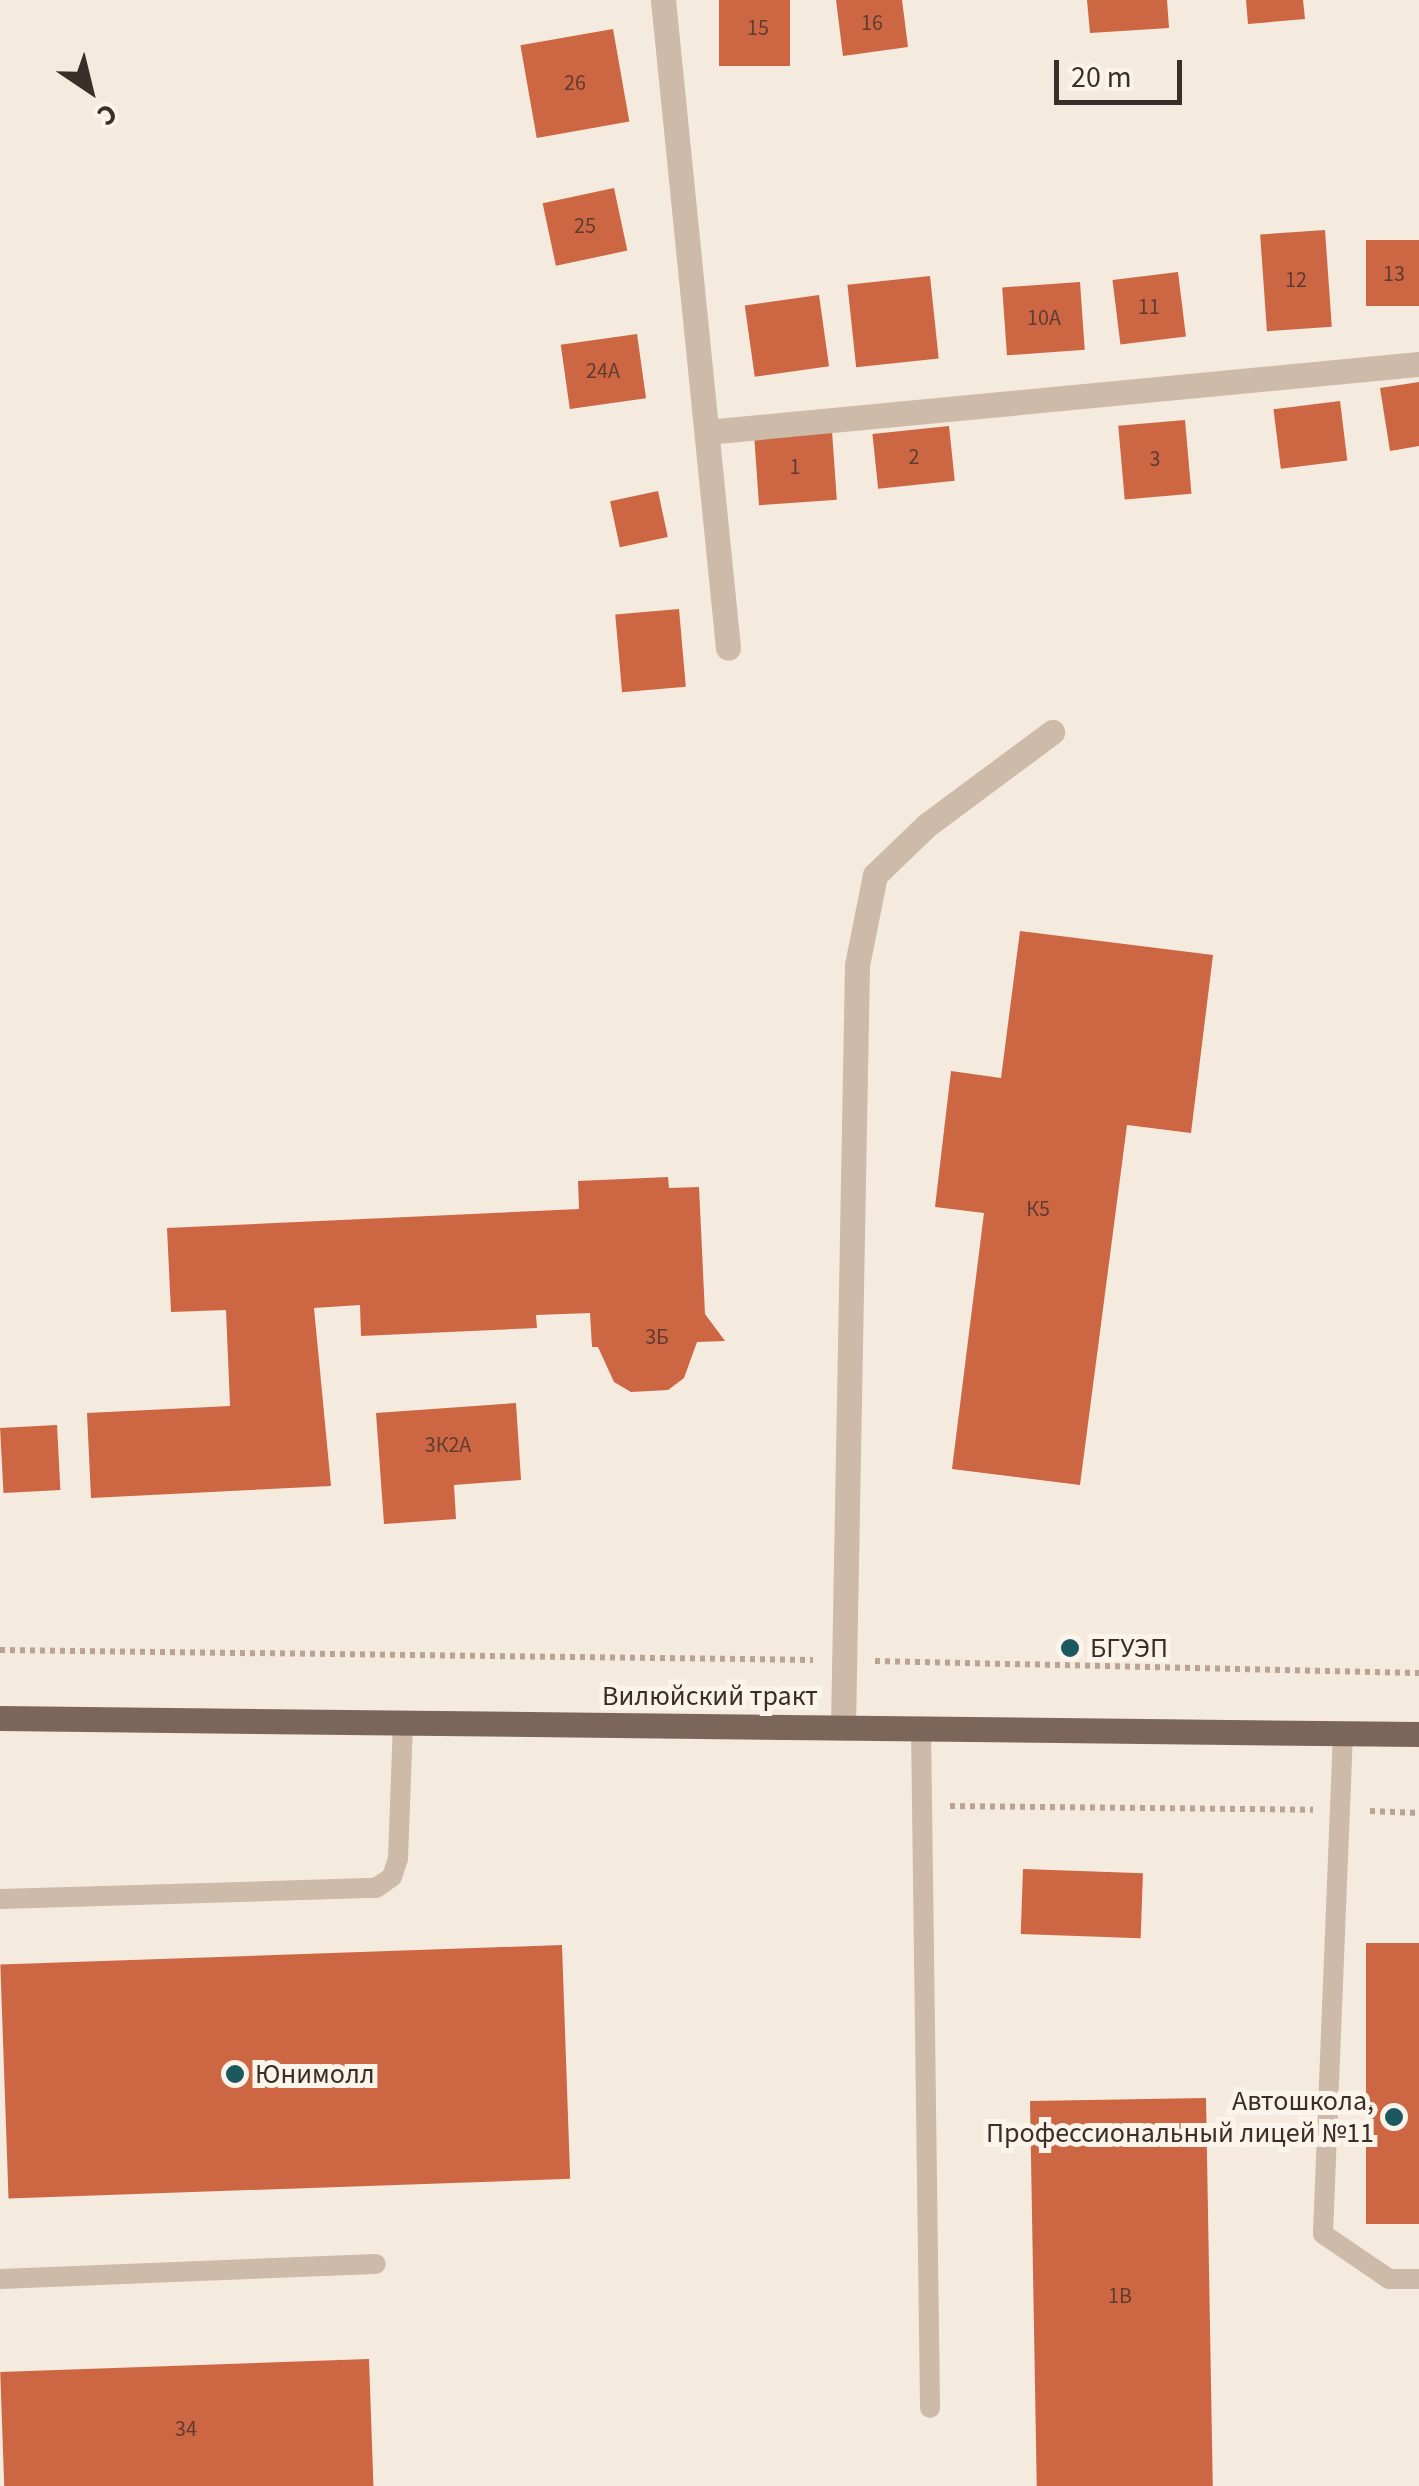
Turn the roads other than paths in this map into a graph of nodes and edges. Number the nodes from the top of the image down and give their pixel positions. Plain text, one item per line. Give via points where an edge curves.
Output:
1 (663, 0) edge
2 (1419, 364) edge
3 (706, 432) junction
4 (728, 648) dead end
5 (1052, 732) dead end
6 (0, 1718) edge
7 (404, 1724) junction
8 (844, 1727) junction
9 (922, 1728) junction
10 (1343, 1733) junction
11 (1419, 1734) edge
12 (0, 1899) edge
13 (376, 2264) dead end
14 (0, 2278) edge
15 (1419, 2279) edge
16 (930, 2408) dead end

1 - 3 street
2 - 3 street
3 - 4 street
5 - 8 street via 928,825 875,875 857,966
6 - 7 main road, Вилюйский тракт
7 - 8 main road, Вилюйский тракт
7 - 12 lane via 398,1859 392,1877 376,1888
8 - 9 main road, Вилюйский тракт
9 - 10 main road, Вилюйский тракт
9 - 16 lane
10 - 11 main road, Вилюйский тракт
10 - 15 lane via 1323,2234 1389,2278
13 - 14 lane

